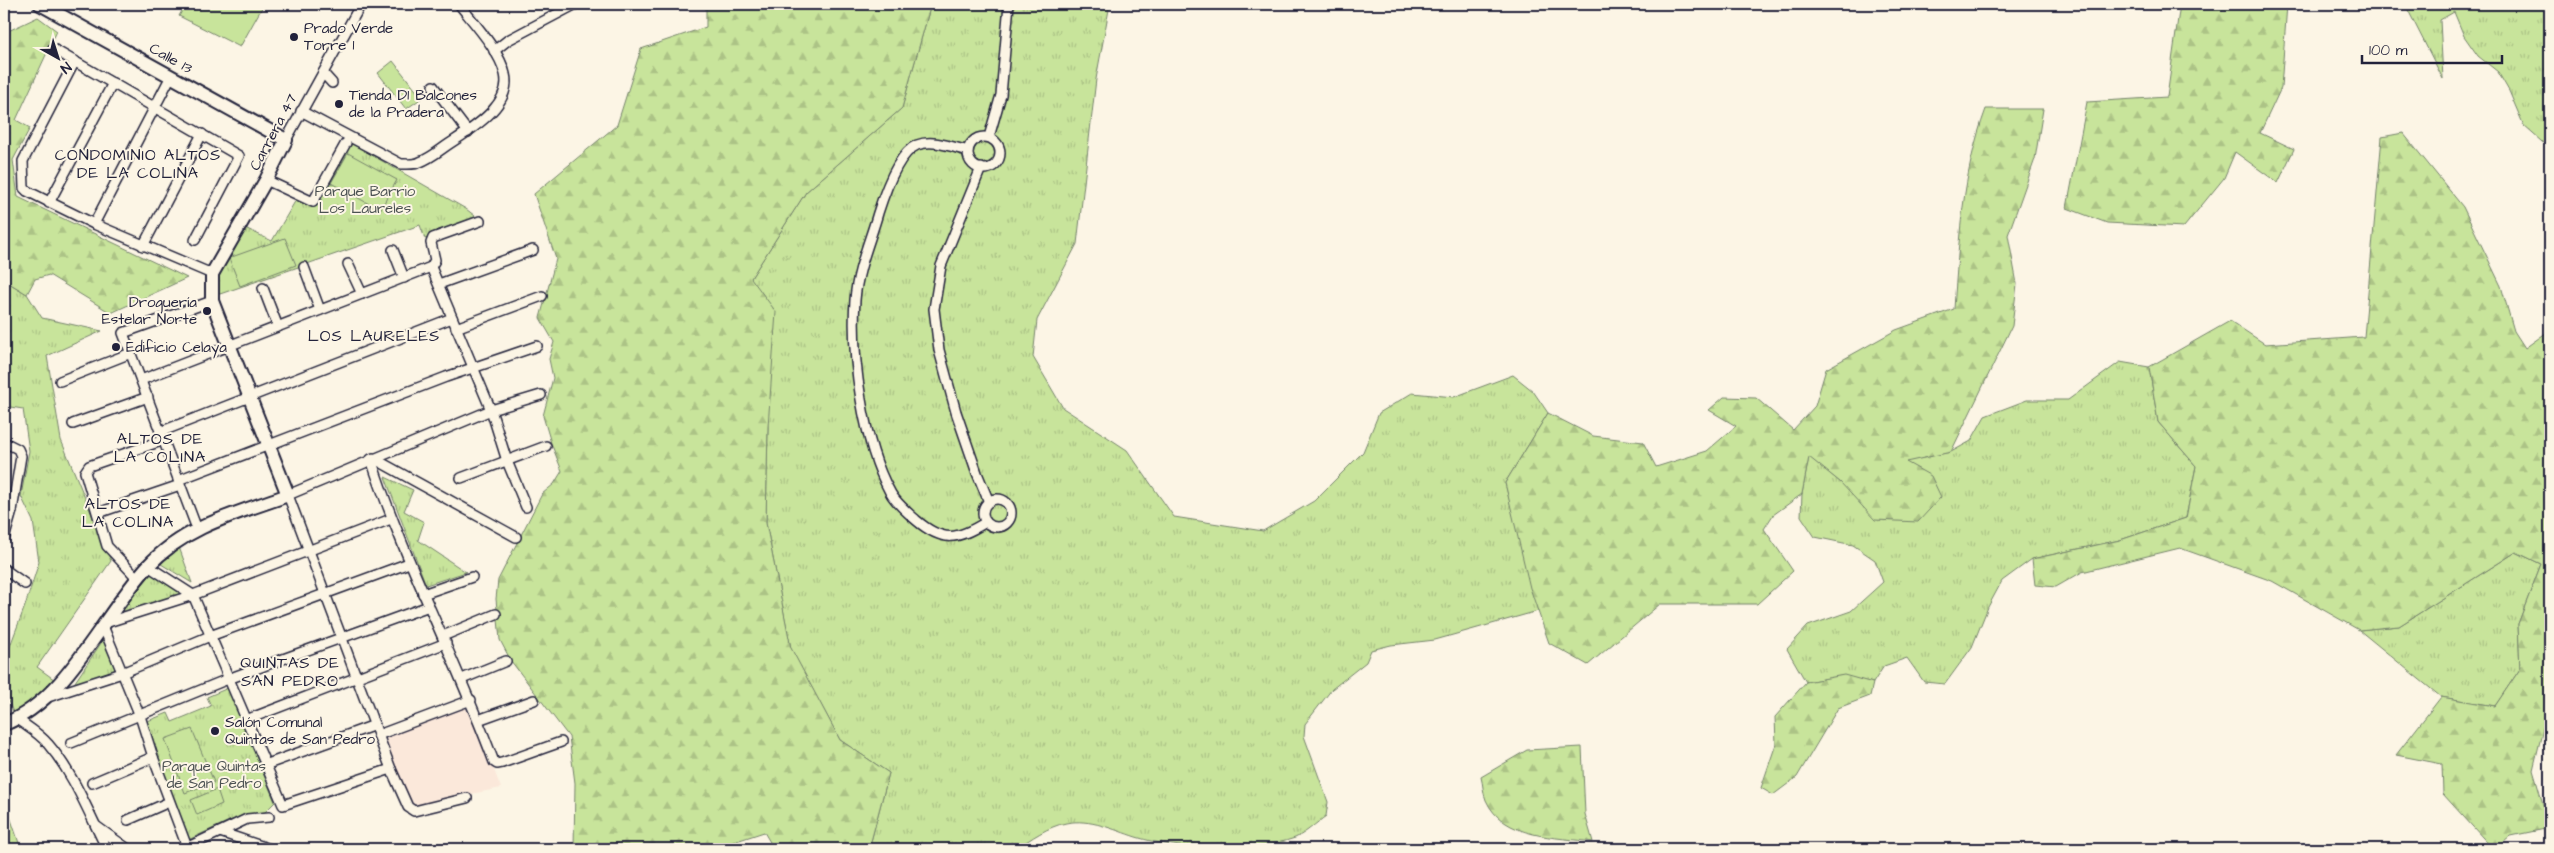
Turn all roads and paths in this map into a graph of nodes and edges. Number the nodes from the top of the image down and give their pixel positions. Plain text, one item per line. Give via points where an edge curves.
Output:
1 (40, 4) edge
2 (361, 4) edge
3 (459, 4) edge
4 (576, 4) edge
5 (1009, 4) edge
6 (54, 49) dead end
7 (494, 51) junction
8 (75, 61) junction
9 (323, 73) junction
10 (171, 76) junction
11 (114, 83) junction
12 (332, 83) dead end
13 (433, 86) dead end
14 (156, 106) junction
15 (302, 111) junction
16 (468, 132) junction
17 (202, 134) junction
18 (989, 137) junction
19 (286, 140) junction
20 (346, 144) dead end
21 (968, 151) junction
22 (981, 168) junction
23 (266, 180) junction
24 (49, 203) junction
25 (480, 221) dead end
26 (94, 224) junction
27 (195, 240) dead end
28 (143, 246) junction
29 (393, 250) dead end
30 (533, 250) dead end
31 (348, 264) dead end
32 (304, 267) dead end
33 (431, 267) junction
34 (212, 274) junction
35 (404, 278) junction
36 (439, 284) junction
37 (263, 288) dead end
38 (362, 294) junction
39 (542, 296) dead end
40 (212, 301) junction
41 (320, 310) junction
42 (452, 318) junction
43 (278, 327) junction
44 (456, 328) junction
45 (230, 346) junction
46 (537, 346) dead end
47 (131, 353) junction
48 (472, 368) junction
49 (141, 380) junction
50 (60, 381) dead end
51 (541, 395) dead end
52 (148, 397) junction
53 (250, 397) junction
54 (491, 410) junction
55 (73, 424) dead end
56 (162, 436) junction
57 (4, 442) edge
58 (270, 445) junction
59 (546, 446) dead end
60 (372, 458) junction
61 (507, 461) junction
62 (461, 478) dead end
63 (179, 482) junction
64 (288, 495) junction
65 (989, 502) junction
66 (4, 504) edge
67 (526, 507) dead end
68 (12, 511) junction
69 (98, 514) junction
70 (391, 519) junction
71 (986, 522) junction
72 (196, 528) junction
73 (516, 537) dead end
74 (4, 538) edge
75 (308, 551) junction
76 (409, 563) junction
77 (148, 566) junction
78 (4, 570) edge
79 (472, 577) dead end
80 (138, 579) junction
81 (25, 584) dead end
82 (424, 594) junction
83 (193, 595) junction
84 (326, 595) junction
85 (429, 606) junction
86 (496, 614) dead end
87 (104, 624) junction
88 (210, 636) junction
89 (343, 638) junction
90 (444, 639) junction
91 (506, 661) dead end
92 (122, 673) junction
93 (358, 678) junction
94 (462, 678) junction
95 (228, 679) junction
96 (48, 697) junction
97 (471, 700) junction
98 (534, 700) dead end
99 (140, 716) junction
100 (18, 719) junction
101 (246, 720) junction
102 (478, 720) junction
103 (4, 724) edge
104 (375, 725) junction
105 (378, 735) junction
106 (561, 742) dead end
107 (70, 743) dead end
108 (153, 757) junction
109 (265, 765) junction
110 (391, 769) junction
111 (92, 783) dead end
112 (467, 798) dead end
113 (169, 802) junction
114 (269, 817) dead end
115 (128, 820) dead end
116 (95, 825) junction
117 (220, 832) junction
118 (186, 848) edge
119 (107, 849) edge
120 (128, 849) edge
121 (270, 849) edge

1 - 10 street, Calle 13
2 - 9 street, Carrera 47
3 - 7 street
4 - 7 street via 508,40
5 - 18 street via 1001,95
6 - 8 street
7 - 16 street via 506,73 506,88 489,114
8 - 11 street
8 - 24 street via 22,168 27,192
9 - 12 street
9 - 15 street, Carrera 47
10 - 14 street
10 - 19 street, Calle 13
11 - 14 street
11 - 24 street
13 - 16 street
14 - 17 street
14 - 26 street
15 - 16 street via 401,164 419,163
15 - 19 street, Carrera 47
17 - 27 street via 237,154 239,159
17 - 28 street
18 - 21 street via 973,141
18 - 22 street via 1000,146 1000,156 991,167
19 - 23 street, Carrera 47
20 - 23 street via 313,202
21 - 22 street via 971,162
21 - 71 street via 930,142 915,146 895,168 866,248 855,299 855,329 862,411 890,493 928,530 948,538 970,532
22 - 65 street via 941,266 934,309 939,350 956,412
23 - 34 street, Carrera 47
24 - 26 street
25 - 33 street via 433,238 435,260
26 - 28 street
28 - 34 street
29 - 35 street
30 - 36 street
31 - 38 street
32 - 41 street
33 - 35 street
33 - 36 street
34 - 40 street
35 - 38 street
36 - 42 street
37 - 43 street
38 - 41 street
39 - 44 street
40 - 45 street
40 - 47 street via 123,333
41 - 43 street
42 - 44 street
42 - 53 street
43 - 45 street
44 - 48 street
45 - 49 street
45 - 53 street
46 - 48 street
47 - 49 street
47 - 50 street
48 - 54 street
48 - 58 street
49 - 52 street
51 - 54 street
52 - 55 street
52 - 56 street
53 - 56 street
53 - 58 street
54 - 60 street
54 - 61 street
56 - 63 street
56 - 69 street via 86,468
57 - 68 street via 18,450 21,456
58 - 63 street
58 - 64 street
59 - 61 street
60 - 64 street
60 - 70 street
60 - 73 street
61 - 62 street
61 - 67 street
63 - 69 street
63 - 72 street
64 - 72 street
64 - 75 street
65 - 71 street via 983,513
65 - 71 street via 998,499 1006,502 1011,515 1007,523 998,527
66 - 68 street
68 - 74 street
69 - 80 street via 107,546
70 - 75 street
70 - 76 street
72 - 77 street
75 - 83 street
75 - 84 street
76 - 82 street
76 - 84 street
77 - 80 street
77 - 83 street
78 - 81 street
79 - 82 street
80 - 87 street
82 - 85 street
83 - 87 street
83 - 88 street
84 - 88 street
84 - 89 street
85 - 89 street
85 - 90 street
86 - 90 street
87 - 92 street
87 - 96 street
88 - 92 street
88 - 95 street
89 - 93 street
89 - 95 street
90 - 93 street
90 - 94 street
91 - 94 street
92 - 96 street
92 - 99 street
93 - 101 street
93 - 104 street
94 - 97 street
95 - 99 street
95 - 101 street
96 - 100 street
97 - 102 street
97 - 105 street
98 - 102 street
99 - 107 street
99 - 108 street
100 - 103 street
100 - 116 street via 47,742 56,754
101 - 109 street
102 - 106 street via 497,764
104 - 105 street
104 - 109 street
105 - 110 street
108 - 111 street
108 - 113 street
109 - 110 street via 280,802 287,806
110 - 112 street via 410,810
113 - 115 street
113 - 118 street
114 - 117 street via 246,819
116 - 119 street
116 - 120 street
117 - 118 street
117 - 121 street

